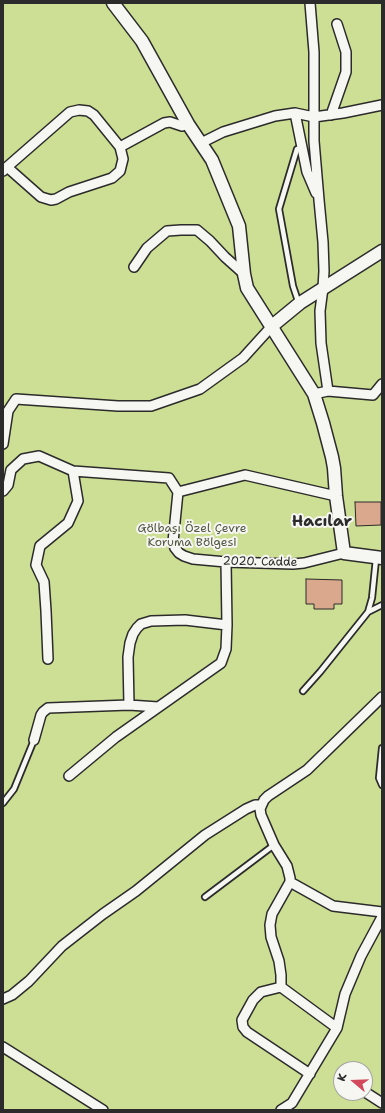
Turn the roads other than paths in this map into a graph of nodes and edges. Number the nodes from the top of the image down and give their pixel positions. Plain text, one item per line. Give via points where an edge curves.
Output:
1 (113, 3) edge
2 (310, 3) edge
3 (337, 24) dead end
4 (382, 105) edge
5 (295, 113) junction
6 (331, 115) junction
7 (314, 117) junction
8 (188, 124) junction
9 (201, 143) junction
10 (120, 147) junction
11 (302, 147) junction
12 (5, 169) edge
13 (319, 200) junction
14 (382, 251) edge
15 (134, 268) dead end
16 (244, 274) junction
17 (323, 288) junction
18 (300, 303) junction
19 (272, 326) junction
20 (382, 384) edge
21 (328, 391) junction
22 (314, 394) junction
23 (3, 444) edge
24 (74, 471) junction
25 (3, 491) edge
26 (178, 492) junction
27 (336, 496) junction
28 (344, 553) junction
29 (379, 558) edge
30 (226, 562) junction
31 (382, 605) edge
32 (368, 612) junction
33 (227, 624) junction
34 (48, 659) dead end
35 (303, 691) dead end
36 (382, 697) edge
37 (129, 705) junction
38 (158, 707) junction
39 (34, 740) joint
40 (382, 748) edge
41 (69, 776) dead end
42 (382, 785) edge
43 (3, 803) edge
44 (261, 805) junction
45 (274, 845) junction
46 (290, 882) junction
47 (205, 897) dead end
48 (382, 912) edge
49 (382, 917) edge
50 (281, 987) junction
51 (3, 999) edge
52 (338, 1028) junction
53 (3, 1047) edge
54 (310, 1074) junction
55 (373, 1097) edge
56 (382, 1103) edge
57 (102, 1110) edge
58 (281, 1110) edge

1 - 8 street via 142,41
2 - 7 street via 314,52
3 - 6 street via 346,52 346,72
4 - 6 street
5 - 7 street
5 - 9 street via 275,116 223,132
5 - 11 street
6 - 7 street
7 - 13 street
8 - 9 street
8 - 10 street via 182,126 164,123
9 - 16 street via 212,160 239,226
10 - 12 street via 94,115 84,110 74,111
10 - 12 street via 123,163 115,176 51,200 41,197
11 - 13 street via 307,172
11 - 18 lane via 297,149 279,209 293,286
13 - 17 street via 323,242
14 - 17 street
15 - 16 street via 147,248 167,231 197,230
16 - 19 street via 247,288
17 - 18 street
17 - 21 street via 320,311 321,343
18 - 19 street
19 - 22 street
19 - 23 street via 243,358 200,389 151,406 16,399 8,411
20 - 21 street via 373,395
21 - 22 street
22 - 27 street via 332,457
24 - 25 street via 40,456 23,459 11,470 8,485
24 - 26 street via 169,478
24 - 34 street via 78,501 68,523 40,546 36,564 44,582
26 - 27 street via 245,476
26 - 30 street, 2020. Cadde via 173,542 179,553 194,559
27 - 28 street
28 - 29 street, 2020. Cadde
28 - 30 street, 2020. Cadde via 293,564
29 - 32 lane
30 - 33 street
31 - 32 lane
32 - 35 lane
33 - 37 street via 185,620 151,621 141,624 130,643
33 - 38 street via 226,649 221,663
36 - 44 street via 307,770 268,796
37 - 38 street
37 - 39 street via 48,708 41,716
38 - 41 street via 116,737
39 - 43 lane via 14,789
40 - 42 lane via 379,778
44 - 45 street via 261,815
44 - 51 street via 246,809 205,835 62,946 29,981
45 - 46 street via 287,866
45 - 47 lane
46 - 48 street via 333,906
46 - 50 street via 272,914 270,925 279,961
49 - 52 street via 361,956 345,994
50 - 52 street
50 - 54 street via 261,992 253,1000 242,1020 243,1027
52 - 54 street
53 - 57 street
54 - 58 street via 292,1103
55 - 56 street

